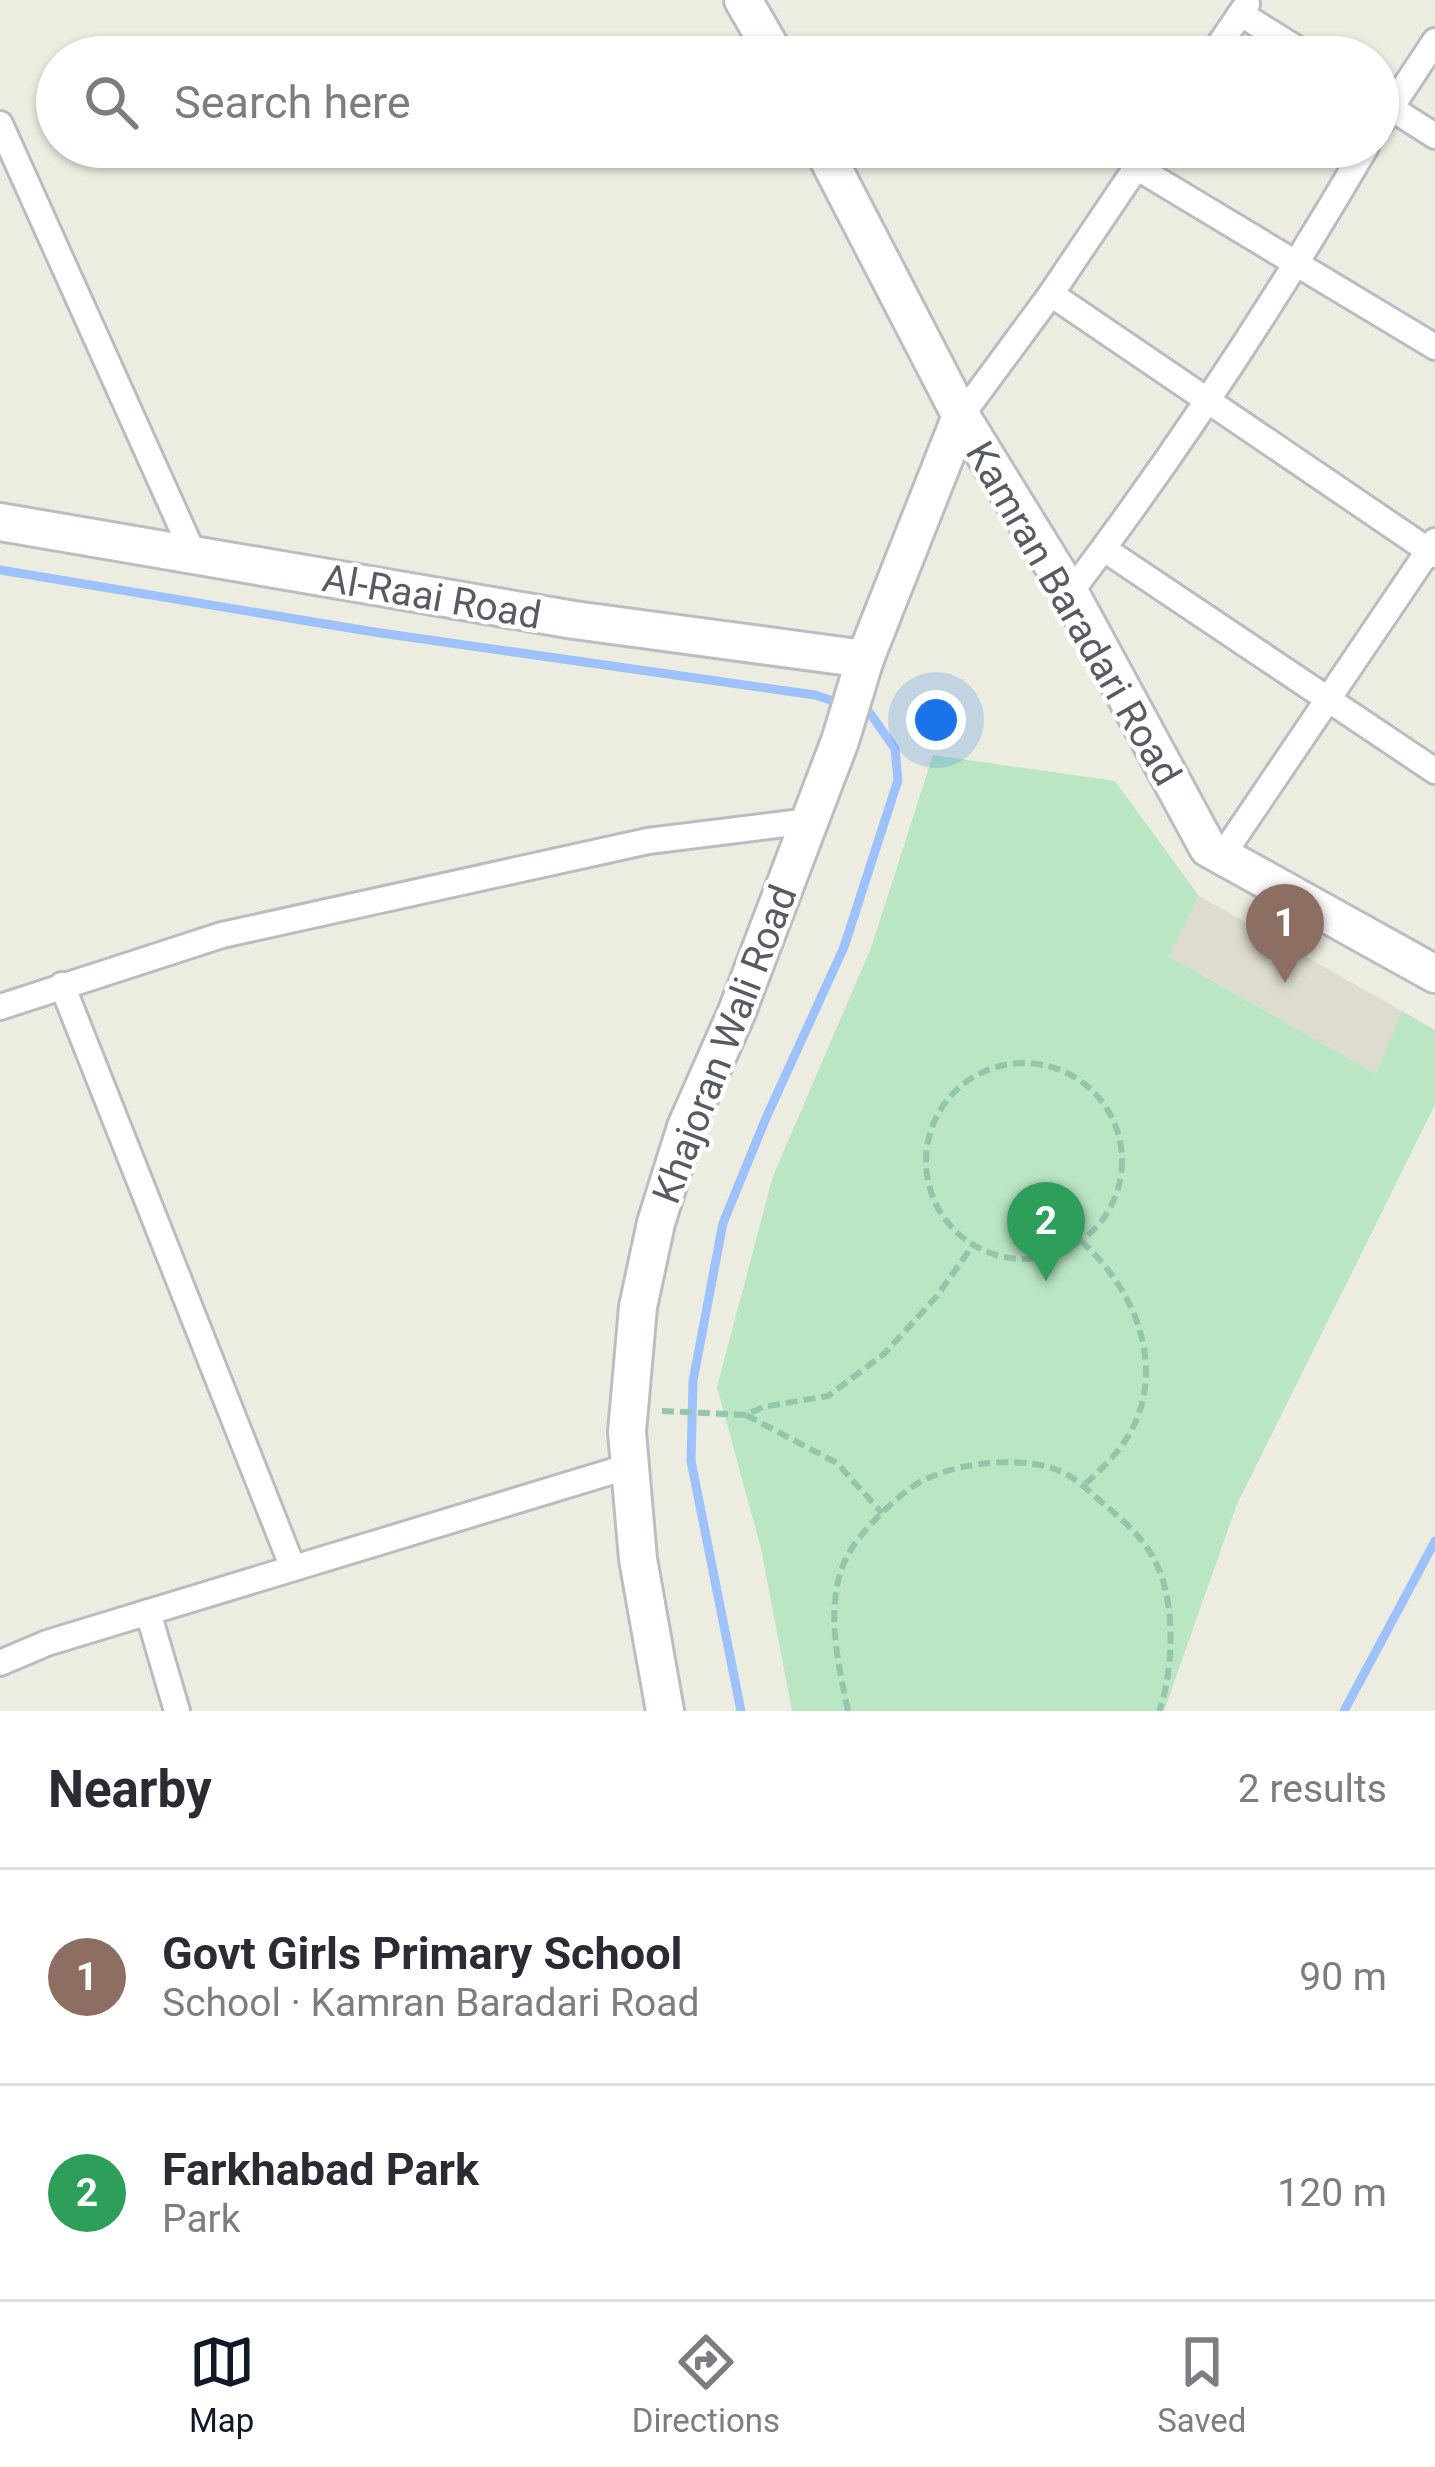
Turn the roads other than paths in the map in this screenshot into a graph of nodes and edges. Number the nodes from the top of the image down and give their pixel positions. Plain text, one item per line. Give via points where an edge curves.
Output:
1 (743, 0) edge
2 (1246, 7) edge
3 (764, 36) edge
4 (1226, 36) edge
5 (1283, 36) edge
6 (1435, 41) edge
7 (1399, 89) edge
8 (1399, 119) edge
9 (0, 124) edge
10 (1435, 136) edge
11 (833, 168) edge
12 (1136, 168) edge
13 (1159, 168) edge
14 (1354, 168) edge
15 (1299, 262) junction
16 (1051, 294) junction
17 (1435, 346) edge
18 (1208, 400) junction
19 (961, 416) junction
20 (0, 522) edge
21 (1103, 549) junction
22 (1433, 549) edge
23 (194, 555) junction
24 (1070, 593) junction
25 (860, 673) junction
26 (1327, 698) junction
27 (1435, 771) edge
28 (809, 821) junction
29 (1222, 856) junction
30 (1435, 974) edge
31 (62, 985) junction
32 (0, 1006) edge
33 (630, 1466) junction
34 (293, 1568) junction
35 (148, 1612) junction
36 (0, 1664) edge
37 (177, 1711) edge
38 (665, 1711) edge

1 - 3 street
2 - 4 street
2 - 5 street
6 - 7 street
8 - 10 street
9 - 23 street
11 - 19 street, Kamran Baradari Road
12 - 16 street
13 - 15 street
14 - 15 street
15 - 17 street
15 - 18 street
16 - 18 street
16 - 19 street
18 - 21 street
18 - 22 street
19 - 24 street, Kamran Baradari Road
19 - 25 street, Khajoran Wali Road
20 - 23 street, Al-Raai Road
21 - 24 street
21 - 26 street
22 - 26 street
23 - 25 street, Al-Raai Road
24 - 29 street, Kamran Baradari Road via 1208,848
25 - 28 street, Khajoran Wali Road
26 - 27 street
26 - 29 street
28 - 31 street via 648,841 438,886 222,935
28 - 33 street, Khajoran Wali Road via 686,1127 656,1223 638,1307
29 - 30 street, Kamran Baradari Road
31 - 32 street
31 - 34 street
33 - 34 street
33 - 38 street, Khajoran Wali Road
34 - 35 street
35 - 36 street
35 - 37 street

